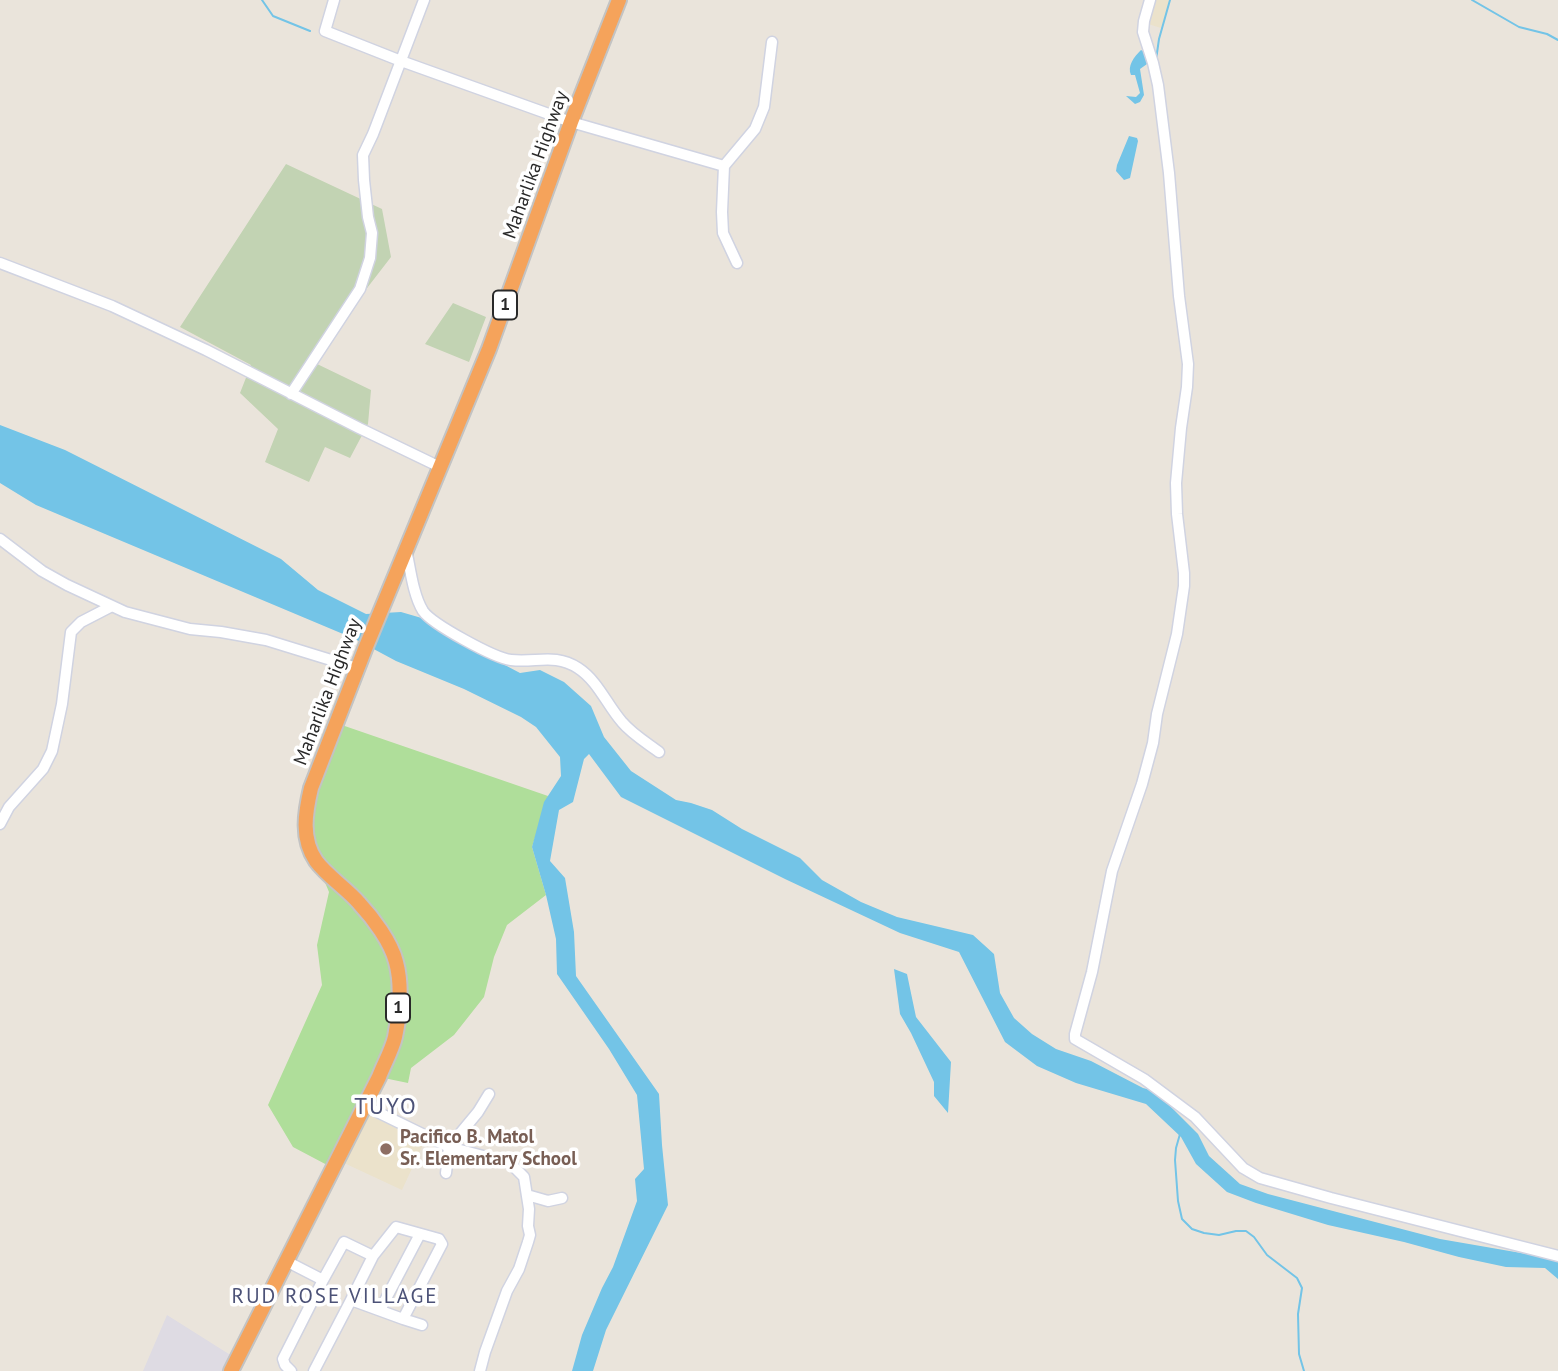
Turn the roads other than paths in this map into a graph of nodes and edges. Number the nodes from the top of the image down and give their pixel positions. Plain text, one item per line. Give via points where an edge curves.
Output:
1 (334, 0) edge
2 (424, 0) edge
3 (619, 0) edge
4 (1150, 0) edge
5 (772, 42) dead end
6 (401, 61) junction
7 (571, 122) junction
8 (724, 166) junction
9 (0, 263) edge
10 (737, 263) dead end
11 (291, 394) junction
12 (440, 467) junction
13 (0, 539) edge
14 (406, 549) junction
15 (112, 606) junction
16 (357, 668) junction
17 (659, 752) dead end
18 (0, 824) edge
19 (488, 1094) dead end
20 (365, 1106) junction
21 (449, 1147) junction
22 (446, 1173) dead end
23 (527, 1195) junction
24 (562, 1198) dead end
25 (420, 1234) junction
26 (373, 1256) junction
27 (1558, 1256) edge
28 (286, 1262) junction
29 (323, 1280) junction
30 (351, 1300) junction
31 (380, 1310) junction
32 (403, 1319) junction
33 (422, 1325) dead end
34 (230, 1371) edge
35 (292, 1371) edge
36 (314, 1371) edge
37 (480, 1371) edge

1 - 6 street via 325,31
2 - 6 street
3 - 7 highway, Maharlika Highway / 1
4 - 27 street via 1143,32 1158,85 1188,364 1175,483 1184,586 1153,743 1112,872 1075,1039 1144,1079 1195,1117 1243,1168 1259,1178
5 - 8 street via 764,107 755,129
6 - 7 street
6 - 11 street via 363,155 372,233 360,289
7 - 8 street
7 - 12 highway, Maharlika Highway / 1 via 489,349
8 - 10 street via 723,233
9 - 11 street via 112,306
11 - 12 street
12 - 14 highway, Maharlika Highway / 1
13 - 15 street via 42,571
14 - 16 highway, Maharlika Highway / 1
14 - 17 street via 416,593 432,620 497,656 552,658 580,669 623,723
15 - 16 street via 190,629 266,640
15 - 18 street via 71,632 52,751
16 - 20 highway, Maharlika Highway / 1 via 311,788 305,827 316,862 359,902 396,960 400,990 395,1038
19 - 21 street
20 - 21 street
20 - 28 highway, Maharlika Highway / 1
21 - 22 street
21 - 23 street via 510,1163 524,1177
23 - 24 street via 548,1201
23 - 37 street via 528,1242
25 - 26 street via 396,1227
25 - 31 street
25 - 32 street via 442,1244
26 - 29 street via 344,1242
26 - 30 street
28 - 29 street
28 - 34 highway, Maharlika Highway / 1
29 - 35 street via 283,1359
30 - 31 street
30 - 36 street
31 - 32 street
32 - 33 street

